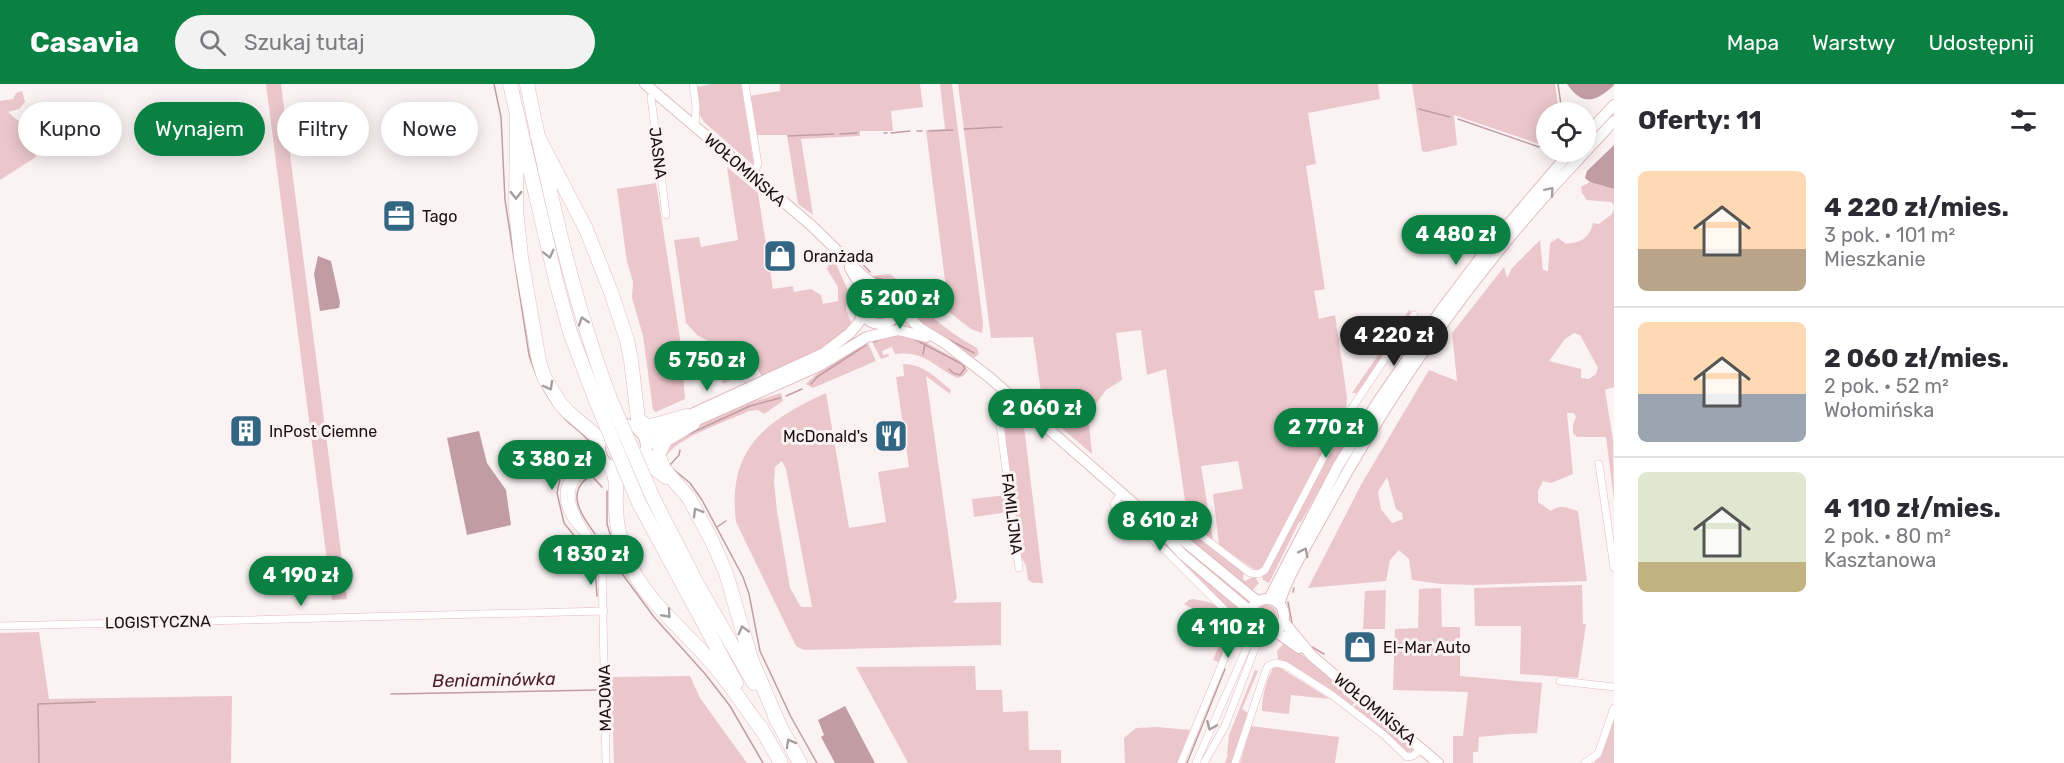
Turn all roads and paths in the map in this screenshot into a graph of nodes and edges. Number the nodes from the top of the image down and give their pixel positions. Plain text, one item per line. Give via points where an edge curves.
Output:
1 (510, 84) edge
2 (527, 84) edge
3 (645, 84) edge
4 (693, 84) edge
5 (745, 84) edge
6 (654, 93) junction
7 (1614, 105) edge
8 (517, 116) junction
9 (1614, 121) edge
10 (1596, 124) edge
11 (695, 126) junction
12 (537, 135) junction
13 (1596, 140) edge
14 (1561, 162) edge
15 (1575, 162) edge
16 (753, 176) junction
17 (666, 216) dead end
18 (845, 258) junction
19 (877, 286) junction
20 (865, 294) junction
21 (898, 303) junction
22 (862, 312) junction
23 (1414, 315) dead end
24 (892, 319) junction
25 (875, 323) junction
26 (927, 337) junction
27 (842, 351) junction
28 (962, 356) junction
29 (634, 385) junction
30 (1005, 391) junction
31 (602, 399) junction
32 (690, 419) junction
33 (1342, 425) junction
34 (638, 430) junction
35 (1361, 438) junction
36 (600, 445) junction
37 (645, 451) junction
38 (1599, 464) dead end
39 (609, 465) junction
40 (680, 487) junction
41 (1122, 492) junction
42 (1194, 531) dead end
43 (587, 536) junction
44 (1019, 568) dead end
45 (1614, 568) edge
46 (1274, 602) junction
47 (1253, 606) junction
48 (604, 611) junction
49 (1283, 621) junction
50 (0, 626) edge
51 (1265, 631) junction
52 (1312, 656) junction
53 (1560, 681) dead end
54 (1614, 687) edge
55 (1614, 708) edge
56 (779, 724) junction
57 (764, 734) junction
58 (1421, 748) junction
59 (606, 763) edge
60 (781, 763) edge
61 (800, 763) edge
62 (1181, 763) edge
63 (1196, 763) edge
64 (1204, 763) edge
65 (1235, 763) edge
66 (1438, 763) edge
67 (1586, 763) edge

1 - 8 highway
2 - 12 highway
3 - 6 main road, WOŁOMIŃSKA
4 - 11 street
5 - 16 street via 758,164
6 - 11 main road, WOŁOMIŃSKA
6 - 17 street, JASNA via 651,97
7 - 10 main road
8 -> 31 highway via 570,332
8 -> 36 highway via 516,209 539,361 560,403
9 - 13 main road
11 - 16 main road, WOŁOMIŃSKA
12 - 29 highway via 586,229 612,292 627,339
31 -> 12 highway
14 - 35 main road via 1441,310
35 -> 15 main road via 1511,236
16 - 18 main road, WOŁOMIŃSKA
18 - 19 main road, WOŁOMIŃSKA
18 - 20 main road, WOŁOMIŃSKA
19 - 20 main road
19 - 21 main road via 891,290
20 - 22 main road
21 - 24 main road
21 - 28 main road via 920,328
22 - 25 main road
22 - 32 main road via 850,333 825,353
23 - 33 street
24 - 25 main road
24 - 26 main road
25 - 27 main road
26 - 27 main road via 893,330 861,339
26 - 28 main road
27 - 32 main road via 819,366
28 - 30 main road
29 - 32 highway via 636,415 641,423
29 - 34 highway via 630,412
30 - 41 main road
30 - 44 street, FAMILIJNA via 997,401
31 - 56 highway, bridge via 703,593
31 - 57 highway, bridge via 639,503
32 - 34 main road via 650,432
32 - 37 main road via 655,439
32 - 40 highway via 665,441 658,455
33 - 35 street
33 - 42 street via 1261,574 1250,573
34 - 36 main road via 623,424 612,427
34 - 37 main road
35 - 46 main road
36 - 39 main road
36 - 43 street via 594,458 569,478 563,495 572,522
37 - 39 main road via 639,463 629,469
37 - 40 highway via 649,464
38 - 45 street
39 - 43 street via 600,463 588,469 572,488 573,508
39 -> 57 highway via 617,479 618,528 638,579 712,663
56 -> 40 highway via 751,659 726,573 701,518
41 - 47 main road
41 - 62 street via 1114,504 1117,514 1166,551 1236,623
43 - 48 street, MAJOWA via 602,569
46 - 47 main road
46 - 49 main road via 1283,612
47 - 51 main road via 1250,622
48 - 50 street, LOGISTYCZNA
48 - 59 street, MAJOWA
49 - 51 main road
49 - 52 main road, WOŁOMIŃSKA
51 - 52 main road, WOŁOMIŃSKA
51 -> 63 street
51 - 64 street via 1225,726
52 - 58 main road, WOŁOMIŃSKA
53 - 54 street
55 - 67 street via 1598,754
61 -> 56 highway
57 - 60 highway
58 - 65 street via 1407,757 1332,695 1276,663 1266,670
58 - 66 main road, WOŁOMIŃSKA

